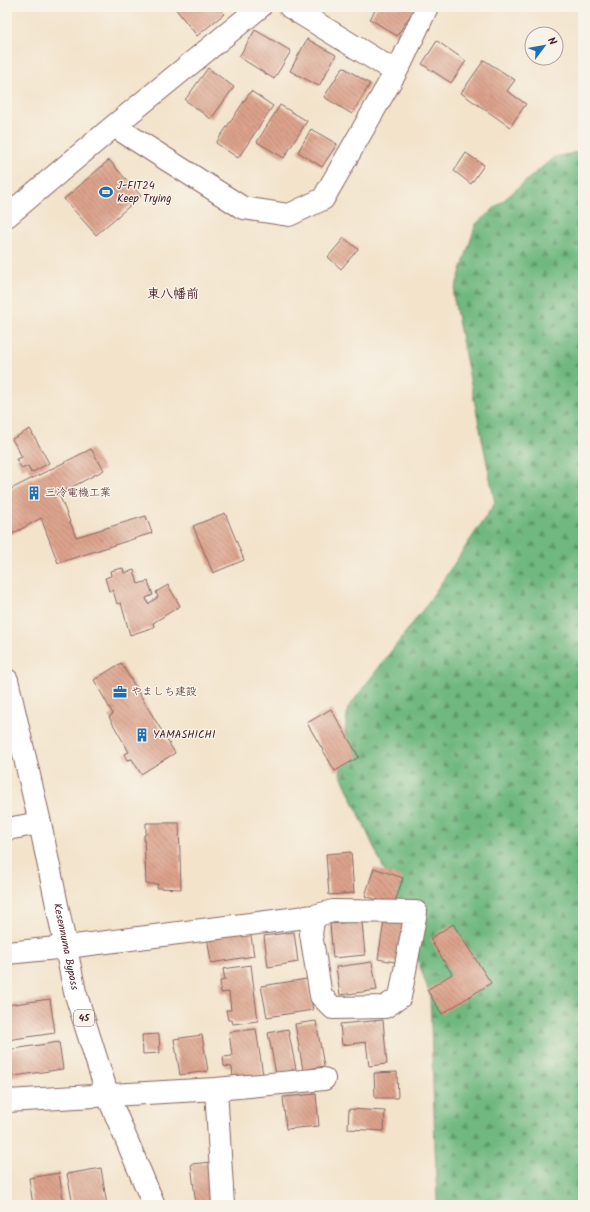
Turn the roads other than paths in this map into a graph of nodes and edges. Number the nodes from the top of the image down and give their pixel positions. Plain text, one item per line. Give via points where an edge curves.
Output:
1 (260, 7) edge
2 (290, 7) edge
3 (427, 7) edge
4 (396, 72) junction
5 (114, 126) junction
6 (7, 216) edge
7 (7, 680) edge
8 (40, 823) junction
9 (7, 829) edge
10 (314, 916) junction
11 (67, 947) junction
12 (7, 953) edge
13 (324, 1079) dead end
14 (216, 1089) junction
15 (108, 1096) junction
16 (7, 1101) edge
17 (154, 1205) edge
18 (223, 1205) edge

1 - 5 main road
2 - 4 main road
3 - 4 main road
4 - 5 main road via 323,199 289,215 243,208
5 - 6 main road
7 - 8 main road, Kesennuma Bypass / 45
8 - 9 main road
8 - 11 main road, Kesennuma Bypass / 45
10 - 10 main road via 333,911 416,912 400,997 385,1007 333,1008 321,996 311,934
10 - 11 main road
11 - 12 main road
11 - 15 main road, Kesennuma Bypass / 45 via 76,992
13 - 14 main road
14 - 15 main road
14 - 18 main road
15 - 16 main road
15 - 17 main road, Kesennuma Bypass / 45

